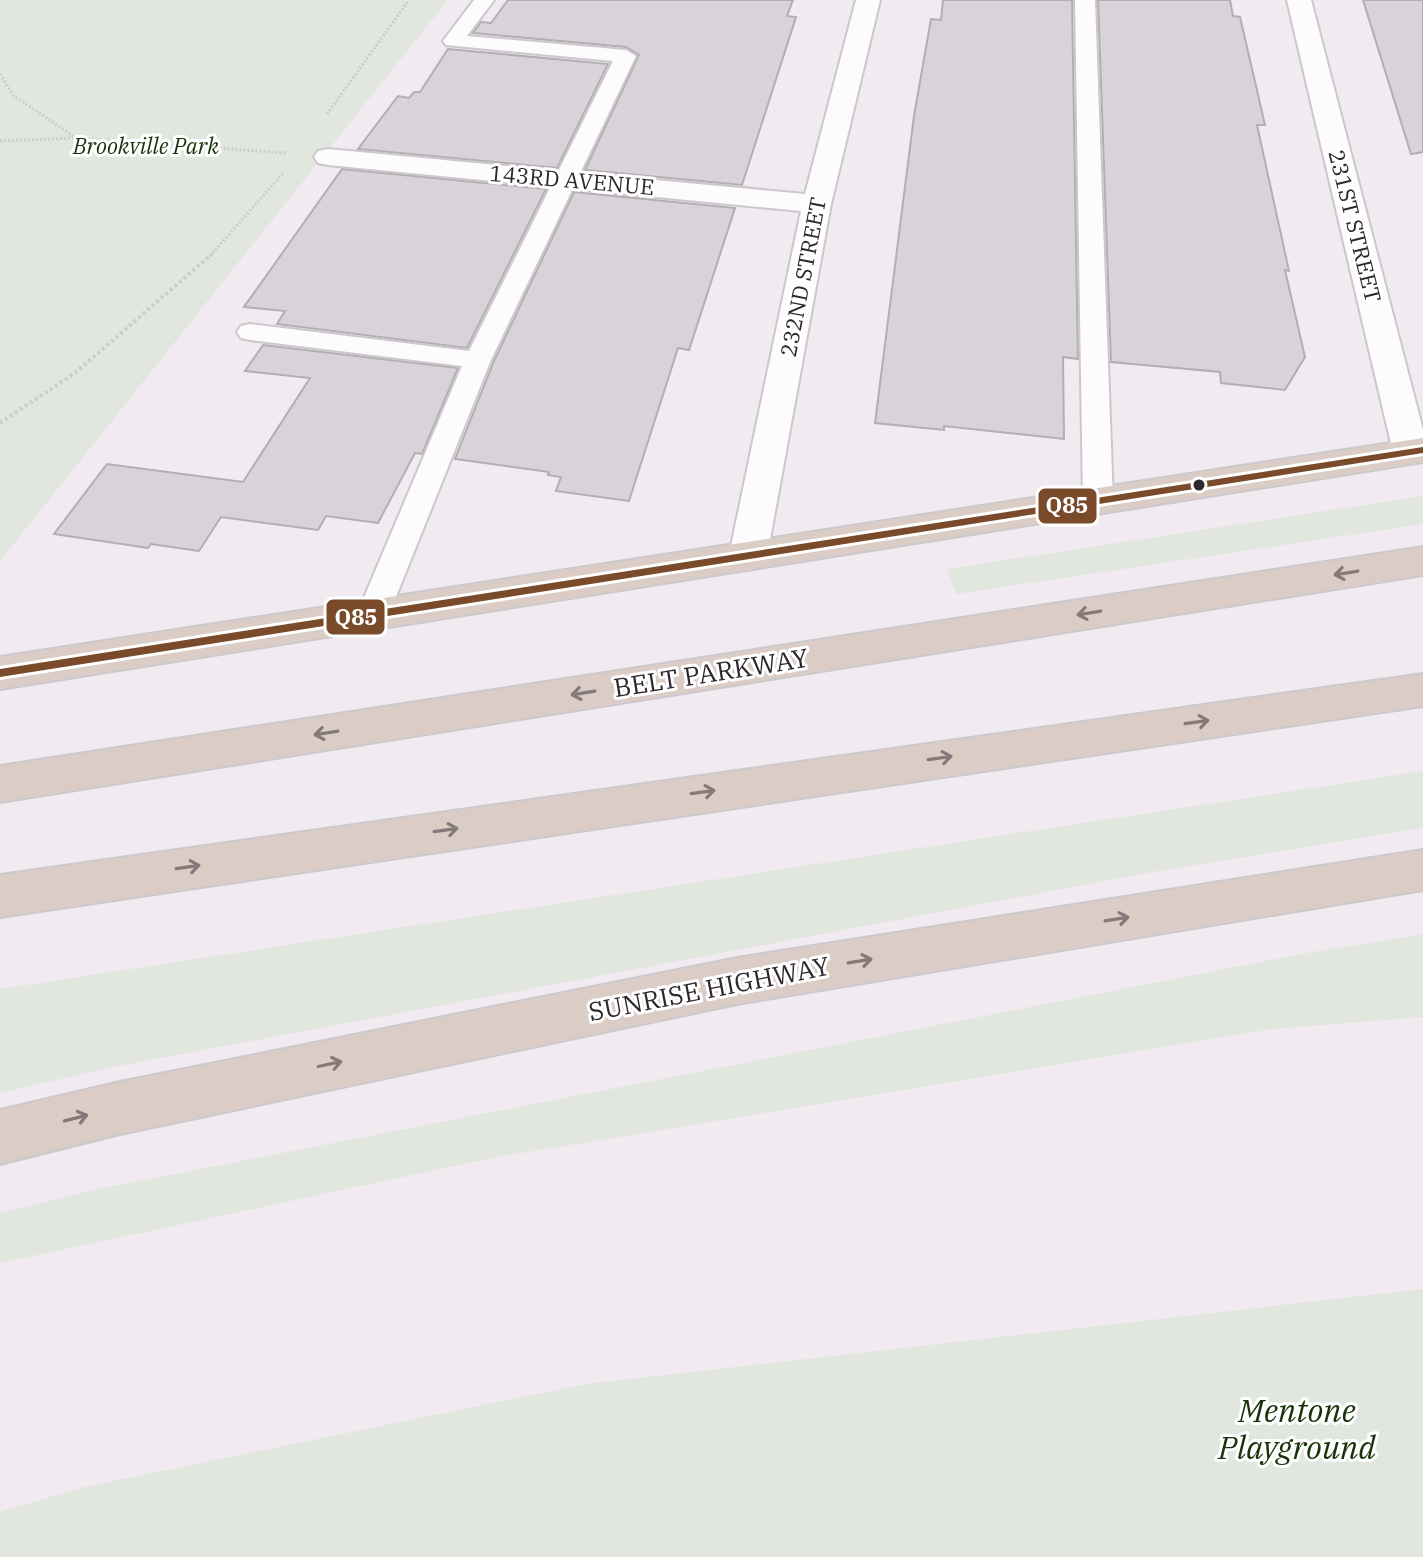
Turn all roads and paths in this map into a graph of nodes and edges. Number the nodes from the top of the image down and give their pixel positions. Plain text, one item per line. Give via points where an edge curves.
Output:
1 (409, 0) edge
2 (484, 0) edge
3 (868, 0) edge
4 (1085, 0) edge
5 (1299, 0) edge
6 (0, 74) edge
7 (75, 138) junction
8 (0, 141) edge
9 (314, 155) junction
10 (565, 180) junction
11 (817, 204) junction
12 (250, 332) dead end
13 (478, 360) junction
14 (0, 423) edge
15 (1417, 451) edge
16 (1098, 502) junction
17 (748, 556) junction
18 (1423, 561) edge
19 (373, 614) junction
20 (0, 673) edge
21 (1423, 690) edge
22 (0, 784) edge
23 (1423, 870) edge
24 (111, 878) junction
25 (0, 896) edge
26 (0, 909) edge
27 (0, 1137) edge

1 - 9 path
2 - 10 lane via 453,41 626,56
3 - 11 street, 232ND STREET
4 - 16 lane
5 - 15 street, 231ST STREET
6 - 7 path via 13,95
7 - 8 path
7 - 9 path
9 - 10 street, 143RD AVENUE
9 - 14 path via 219,248 75,373
10 - 11 street, 143RD AVENUE
10 - 13 lane
11 - 17 street, 232ND STREET
12 - 13 lane
13 - 19 lane
15 - 16 highway
16 - 17 highway
17 - 19 highway
18 -> 22 highway, BELT PARKWAY
19 - 20 highway
24 -> 21 highway
27 -> 23 highway, SUNRISE HIGHWAY via 737,981
24 - 25 highway
24 - 26 highway

